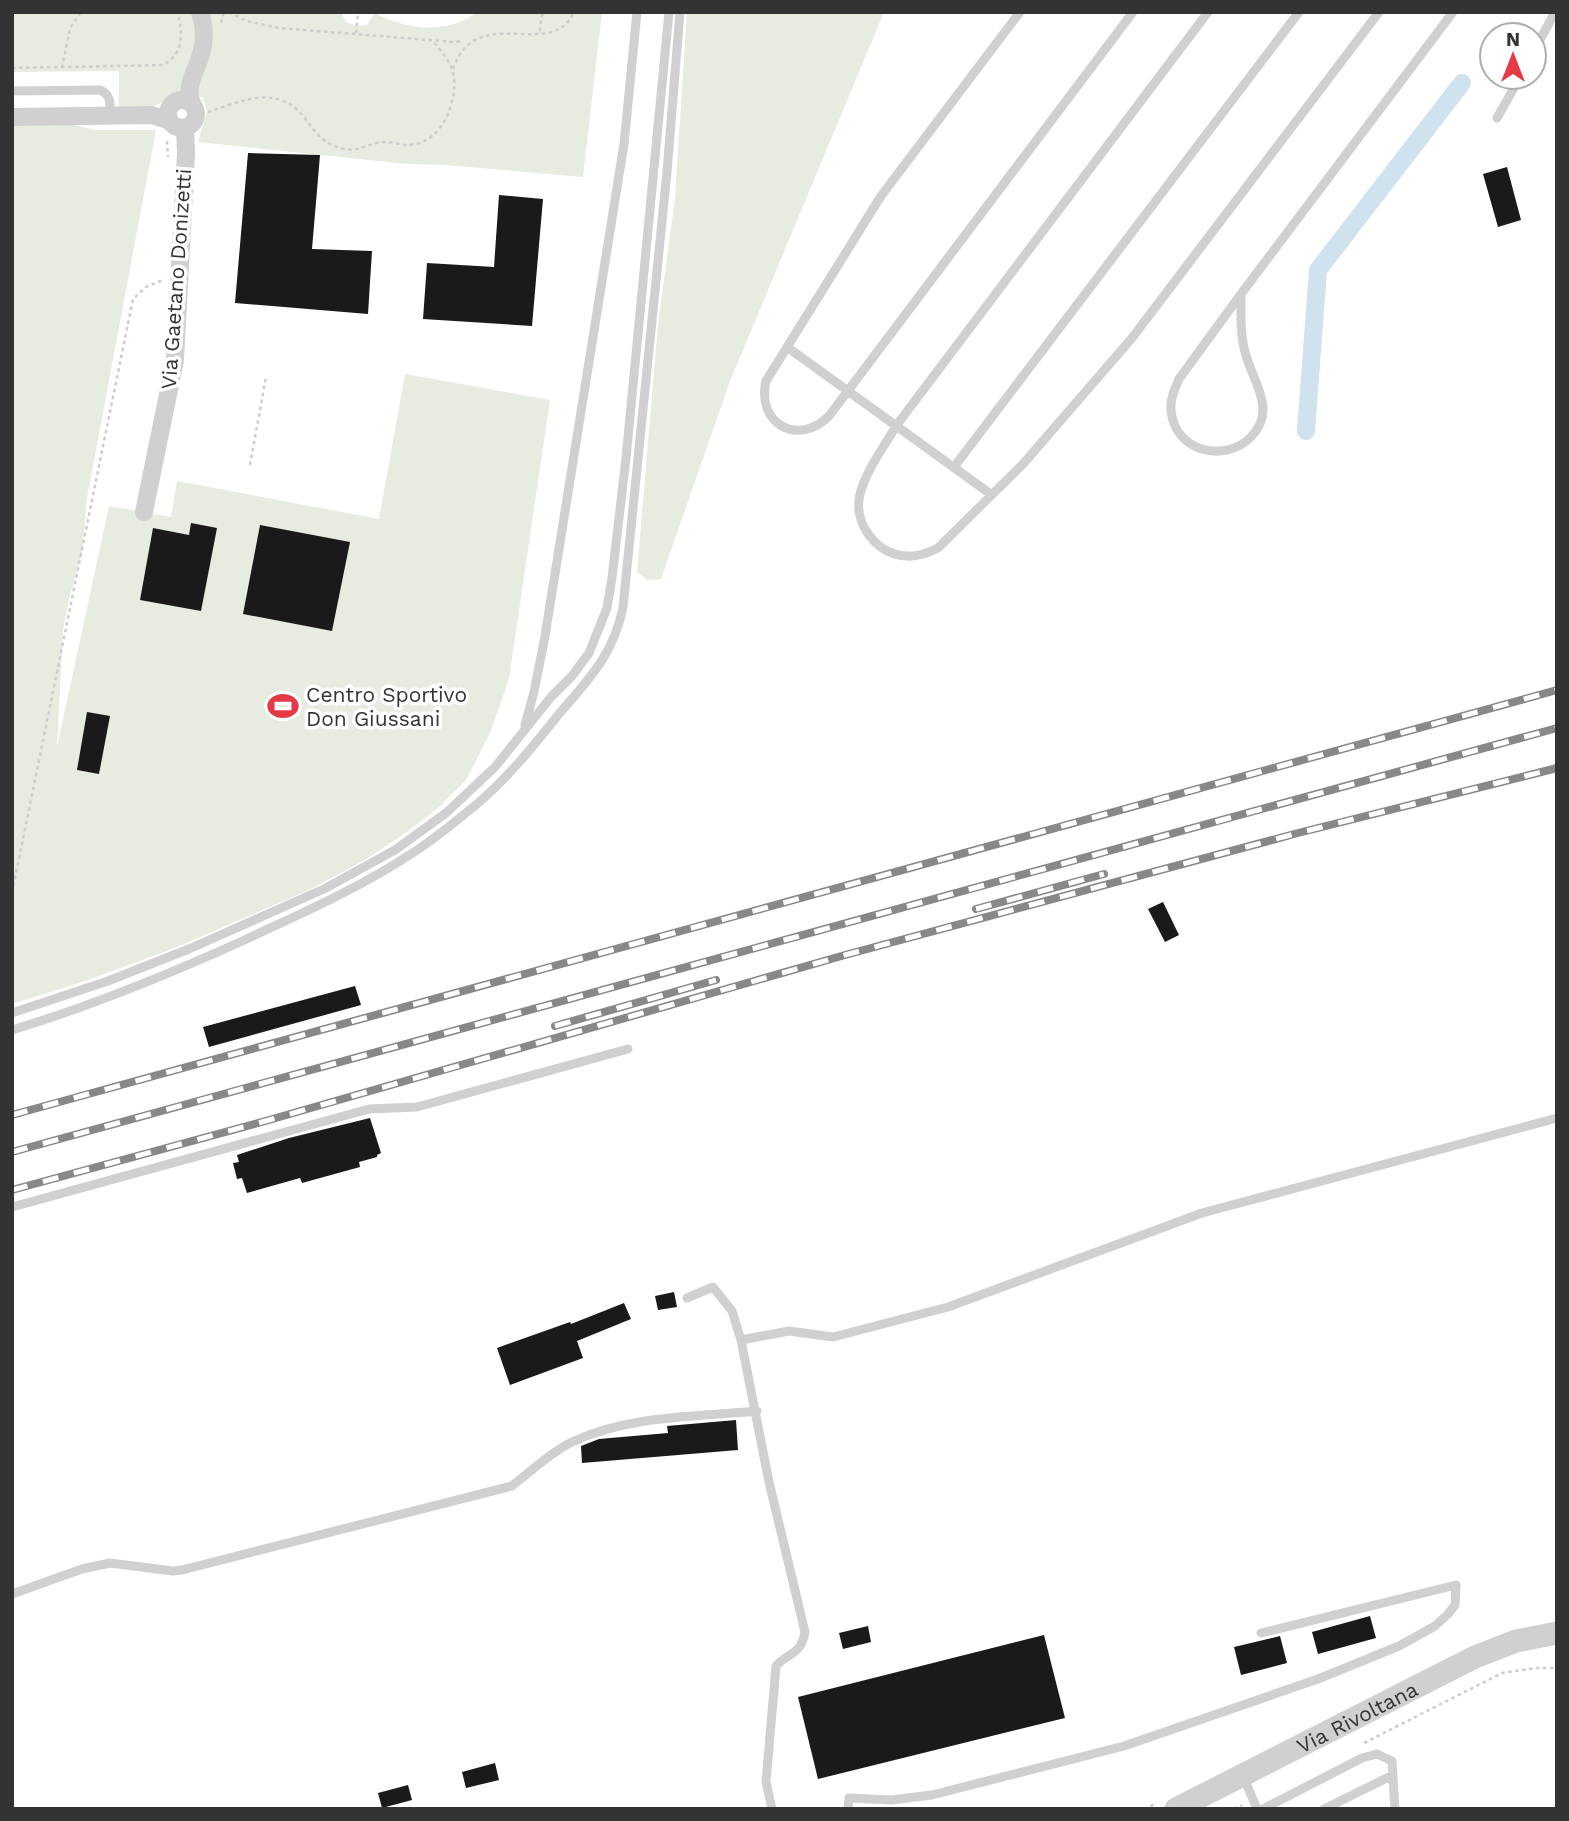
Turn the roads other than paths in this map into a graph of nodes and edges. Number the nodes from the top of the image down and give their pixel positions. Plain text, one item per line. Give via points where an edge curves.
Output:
1 (200, 12) edge
2 (638, 12) edge
3 (670, 12) edge
4 (680, 12) edge
5 (1020, 12) edge
6 (1133, 12) edge
7 (1208, 12) edge
8 (1299, 12) edge
9 (1379, 12) edge
10 (1453, 12) edge
11 (12, 91) edge
12 (1512, 91) edge
13 (110, 116) junction
14 (12, 117) edge
15 (1497, 118) dead end
16 (177, 124) junction
17 (1241, 293) junction
18 (787, 347) junction
19 (848, 391) junction
20 (896, 426) junction
21 (954, 467) junction
22 (992, 495) junction
23 (144, 512) dead end
24 (523, 733) junction
25 (12, 1013) edge
26 (12, 1030) edge
27 (628, 1049) dead end
28 (1557, 1118) edge
29 (12, 1207) edge
30 (687, 1298) dead end
31 (741, 1340) junction
32 (757, 1411) junction
33 (12, 1594) edge
34 (1261, 1633) dead end
35 (1551, 1635) edge
36 (1393, 1775) junction
37 (1243, 1776) junction
38 (1203, 1803) edge
39 (1255, 1804) edge
40 (772, 1809) edge
41 (848, 1809) edge
42 (1177, 1809) edge
43 (1263, 1809) edge
44 (1324, 1809) edge
45 (1395, 1809) edge

1 - 16 street, Via Gaetano Donizetti via 203,46 188,96 197,109 195,118
2 - 24 lane via 624,144 545,636
3 - 24 lane via 607,608 589,653
4 - 26 lane via 623,607 601,664 530,751 479,802 414,852 287,921 176,971
5 - 18 lane via 881,196
6 - 19 lane
7 - 20 lane
8 - 21 lane
9 - 22 lane via 1132,338
10 - 17 lane
11 - 13 lane via 100,90 110,99
12 - 15 lane
13 - 14 street
13 - 16 street via 152,115
16 - 23 street, Via Gaetano Donizetti via 186,153 175,360
17 - 17 lane via 1241,331 1245,354 1263,396 1261,421 1244,444 1211,452 1180,434 1171,409 1172,393
18 - 19 lane
18 - 19 lane via 764,392 764,404 776,423 809,430 820,425
19 - 20 lane
20 - 21 lane
20 - 22 lane via 860,495 864,529 874,542 888,552 923,555 938,548
21 - 22 lane
24 - 25 lane via 446,813 360,870 189,949
27 - 29 lane via 417,1107 369,1109
28 - 31 lane via 1202,1213 924,1314 833,1337 789,1331
30 - 31 lane via 713,1287 732,1311
31 - 32 lane
32 - 33 lane via 619,1426 569,1443 502,1489 173,1572 110,1563
32 - 40 lane via 805,1632 795,1653 776,1666 766,1782
34 - 41 lane via 1456,1586 1455,1605 1435,1626 1318,1679 1124,1746 932,1795 891,1800 849,1798
35 - 37 street, Via Rivoltana via 1496,1648 1452,1668
36 - 43 lane via 1392,1761 1377,1754
36 - 44 lane
36 - 45 lane
37 - 38 street, Via Rivoltana
37 - 39 lane
38 - 42 street, Via Rivoltana

